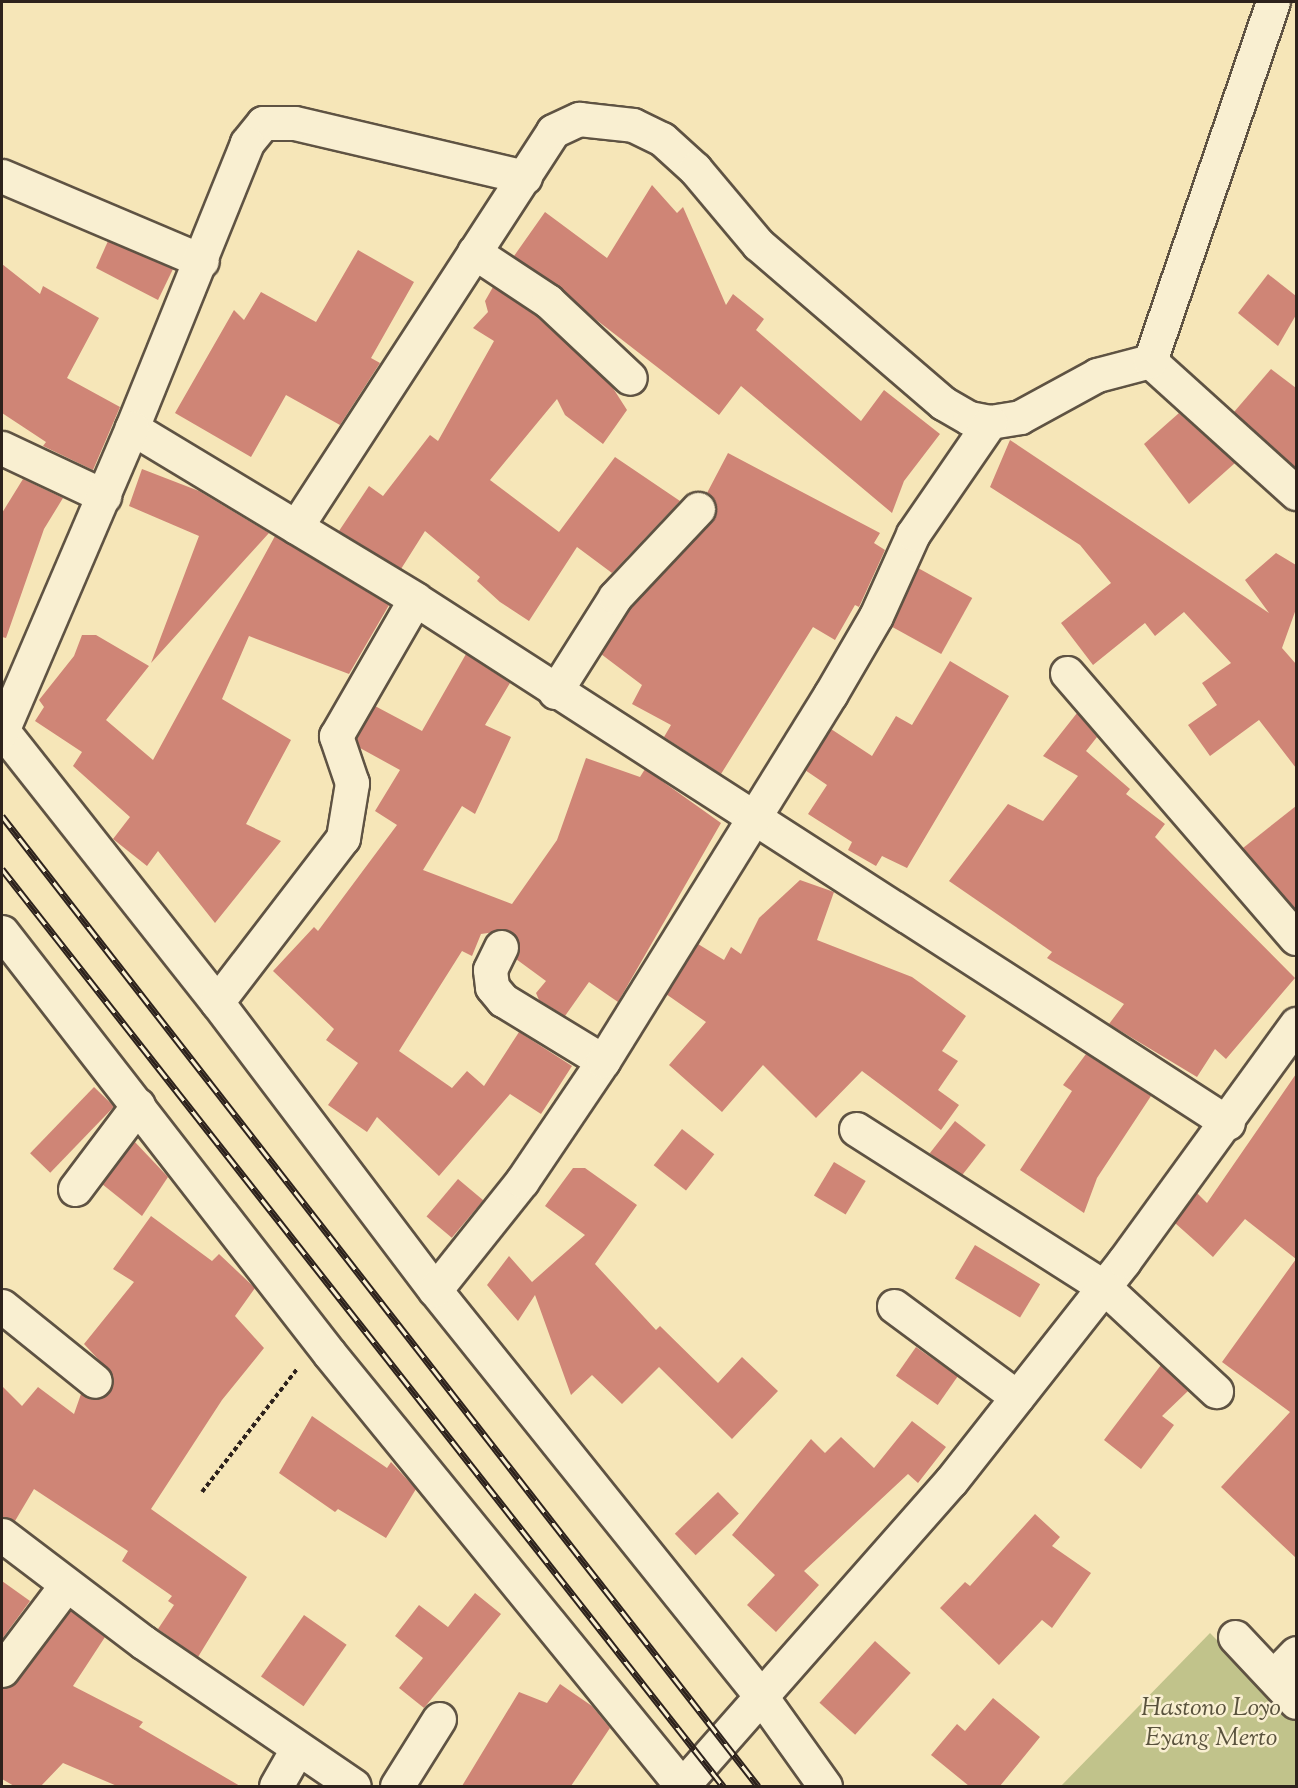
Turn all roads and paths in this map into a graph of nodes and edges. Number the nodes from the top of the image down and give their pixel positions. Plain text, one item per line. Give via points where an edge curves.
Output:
1 (1273, 2) edge
2 (2, 176) edge
3 (525, 177) junction
4 (474, 252) junction
5 (202, 261) junction
6 (1150, 361) junction
7 (630, 378) dead end
8 (990, 422) junction
9 (132, 428) junction
10 (2, 448) edge
11 (1296, 493) edge
12 (104, 496) junction
13 (698, 509) dead end
14 (296, 527) junction
15 (415, 599) junction
16 (1068, 673) dead end
17 (555, 692) junction
18 (2, 731) edge
19 (752, 821) junction
20 (2, 932) edge
21 (1296, 938) edge
22 (501, 947) dead end
23 (217, 1002) junction
24 (1295, 1030) edge
25 (603, 1061) junction
26 (138, 1105) junction
27 (1228, 1123) junction
28 (856, 1129) dead end
29 (75, 1189) dead end
30 (1104, 1287) junction
31 (435, 1290) junction
32 (2, 1306) edge
33 (894, 1306) dead end
34 (320, 1340) junction
35 (95, 1381) dead end
36 (1216, 1391) dead end
37 (1017, 1397) junction
38 (202, 1492) dead end
39 (2, 1536) edge
40 (66, 1585) junction
41 (1235, 1636) dead end
42 (1296, 1653) edge
43 (2, 1670) edge
44 (1273, 1677) junction
45 (760, 1695) junction
46 (1296, 1702) edge
47 (440, 1719) dead end
48 (296, 1751) junction
49 (276, 1786) edge
50 (354, 1786) edge
51 (397, 1786) edge
52 (682, 1786) edge
53 (825, 1786) edge

1 - 6 street
2 - 5 street
3 - 4 street
3 - 5 street via 294,123 263,123 247,142
3 - 8 street via 553,131 579,119 633,125 662,139 695,169 758,244 902,369 944,403 969,418
4 - 7 street via 548,301
4 - 14 street
5 - 9 street
6 - 8 street via 1097,375 1020,417
6 - 11 street
8 - 19 street via 913,534 876,616
9 - 12 street
9 - 14 street
10 - 12 street
12 - 18 street
13 - 17 street via 615,597
14 - 15 street
15 - 17 street
15 - 23 street via 336,736 352,783 343,838
16 - 21 street
17 - 19 street
18 - 23 street
19 - 25 street
19 - 27 street
20 - 26 street
22 - 25 street via 490,970 492,987 503,1000
23 - 31 street
24 - 27 street
25 - 31 street via 522,1181
26 - 29 street
26 - 34 street
27 - 30 street
28 - 30 street
30 - 36 street
30 - 37 street
31 - 45 street
32 - 35 street
33 - 37 street
34 - 38 path
34 - 52 street
37 - 45 street via 898,1544
39 - 40 street
40 - 43 street
40 - 48 street
41 - 44 street
42 - 44 street
44 - 46 street
45 - 52 street
45 - 53 street
47 - 51 street
48 - 49 street
48 - 50 street

